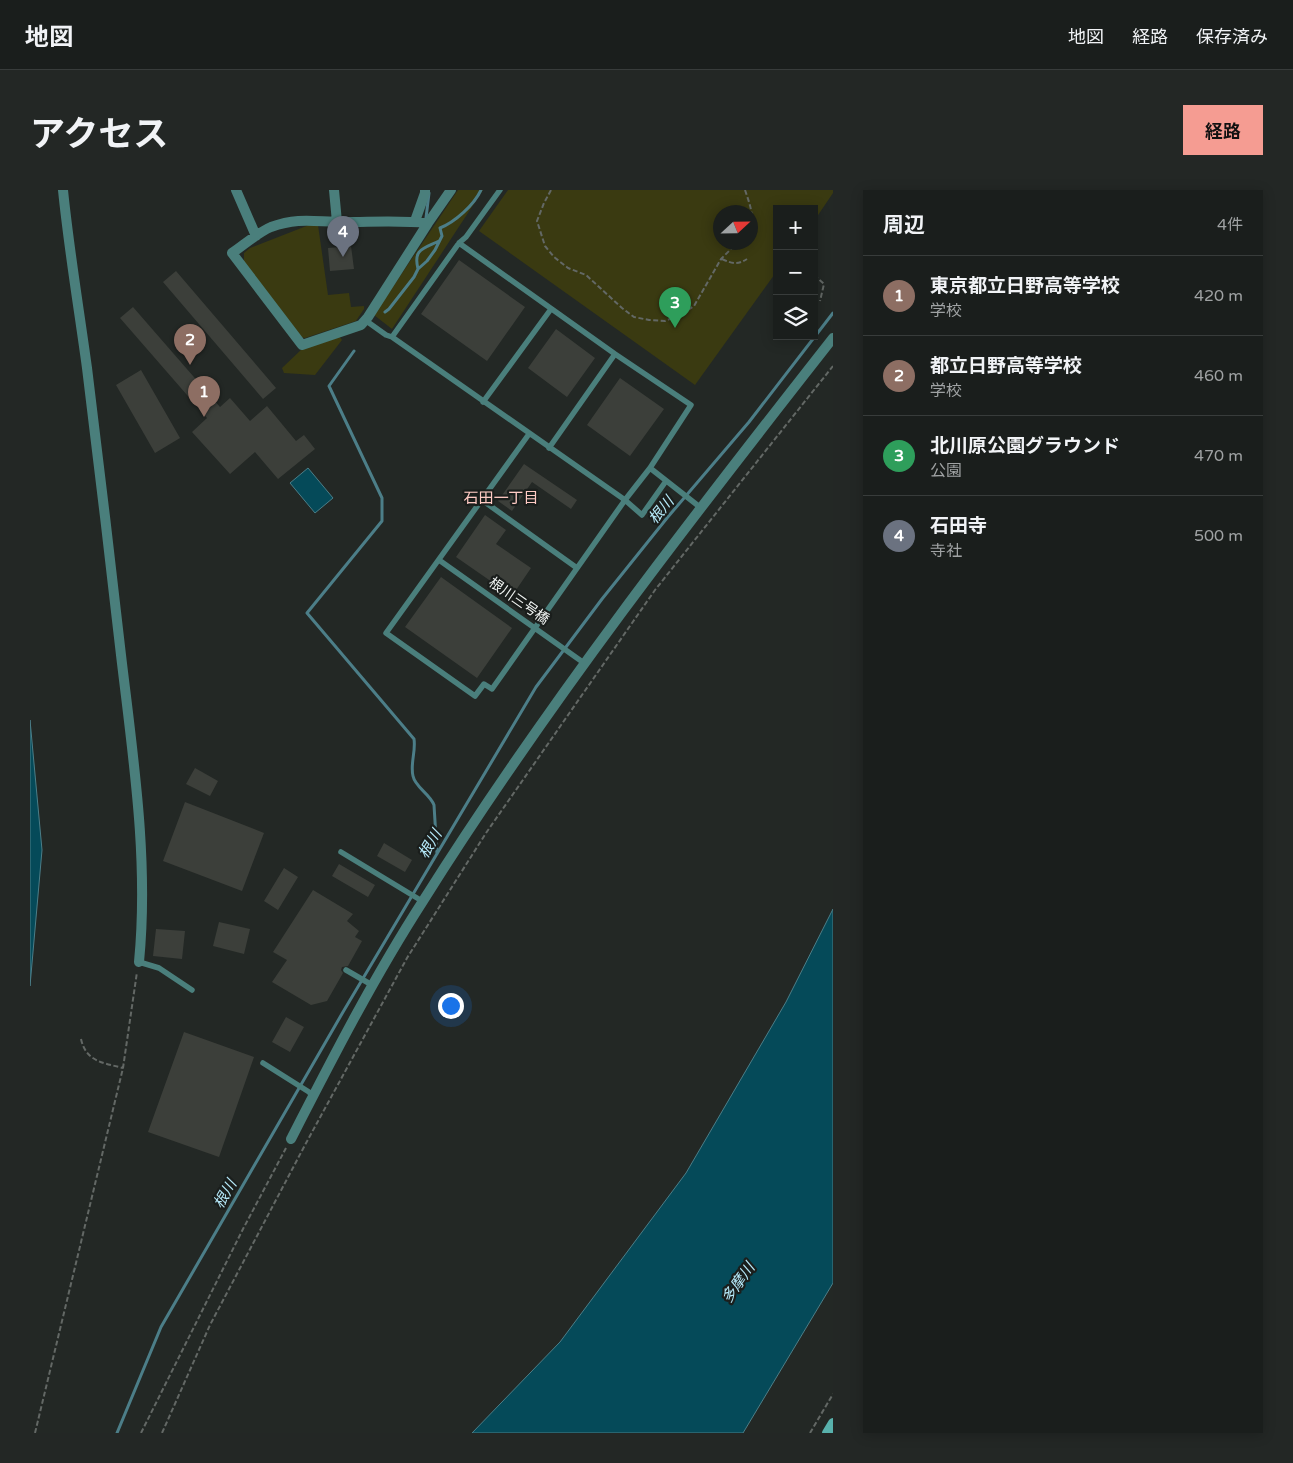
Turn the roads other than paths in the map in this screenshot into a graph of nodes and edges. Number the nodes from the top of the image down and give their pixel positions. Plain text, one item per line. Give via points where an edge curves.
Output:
1 (63, 190) edge
2 (236, 190) edge
3 (334, 190) edge
4 (425, 190) edge
5 (451, 190) edge
6 (500, 190) edge
7 (415, 221) junction
8 (337, 222) junction
9 (428, 222) junction
10 (256, 236) junction
11 (459, 242) junction
12 (551, 309) junction
13 (366, 320) junction
14 (392, 337) junction
15 (833, 338) edge
16 (615, 354) junction
17 (483, 402) junction
18 (529, 434) junction
19 (549, 448) junction
20 (650, 468) junction
21 (666, 481) junction
22 (482, 500) junction
23 (625, 500) junction
24 (697, 505) junction
25 (439, 560) junction
26 (577, 568) junction
27 (535, 628) junction
28 (584, 663) junction
29 (341, 852) dead end
30 (419, 899) junction
31 (139, 962) joint
32 (346, 970) dead end
33 (370, 984) junction
34 (192, 990) dead end
35 (263, 1063) dead end
36 (309, 1093) junction
37 (290, 1139) road end
38 (833, 1423) edge
39 (827, 1433) edge

1 - 31 street via 139,812 142,892
2 - 10 street
3 - 8 street
4 - 7 street
5 - 9 street
6 - 11 lane
7 - 8 street
7 - 9 street
8 - 10 street via 292,221
9 - 13 street
10 - 13 street via 232,253 302,345 361,325
11 - 12 lane
11 - 14 lane
12 - 16 lane
12 - 17 lane
13 - 14 lane
14 - 17 lane
15 - 24 street
16 - 19 lane
16 - 20 lane via 691,406
17 - 18 lane
18 - 19 lane
18 - 22 lane
19 - 23 lane
20 - 21 lane
20 - 23 lane
21 - 23 lane via 642,515
21 - 24 lane
22 - 25 lane
22 - 26 lane
23 - 26 lane
24 - 28 street
25 - 27 lane, 根川三号橋
25 - 27 lane via 386,633 394,639 475,696 484,684 492,689
26 - 27 lane
27 - 28 lane, 根川三号橋
28 - 30 street
29 - 30 lane
30 - 33 street
31 - 34 lane via 159,968
32 - 33 lane
33 - 36 street
35 - 36 lane
36 - 37 street
38 - 39 street

